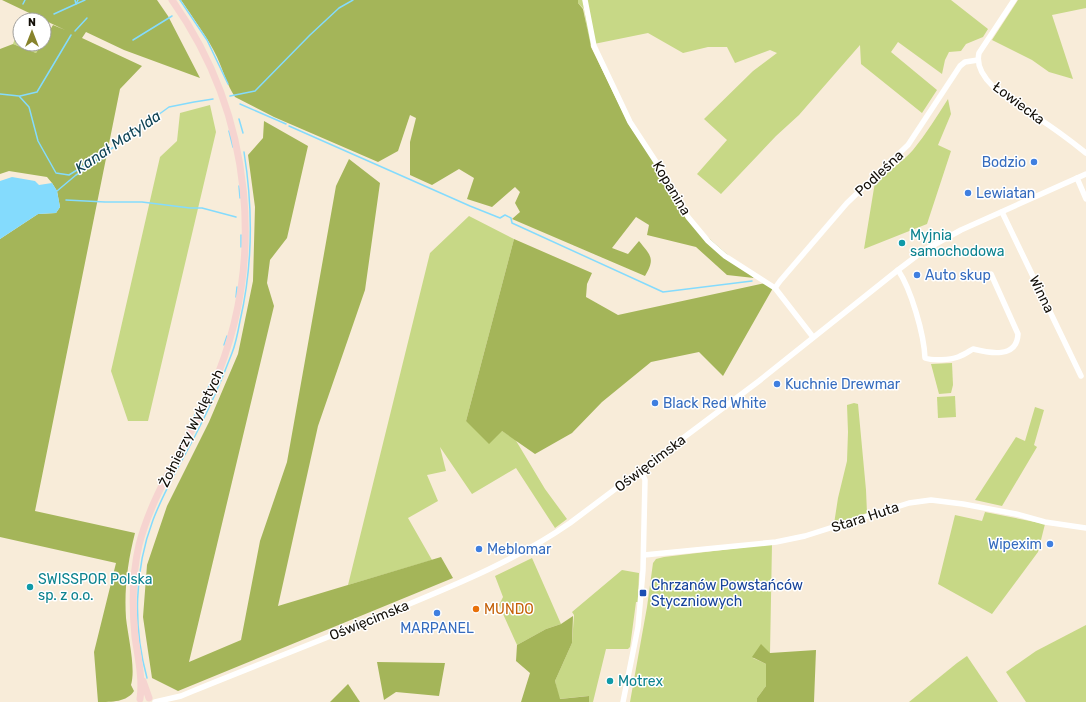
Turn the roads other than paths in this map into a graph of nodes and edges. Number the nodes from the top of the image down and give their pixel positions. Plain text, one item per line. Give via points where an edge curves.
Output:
1 (172, 0) edge
2 (585, 0) edge
3 (1014, 0) edge
4 (978, 60) junction
5 (1086, 153) edge
6 (1086, 174) edge
7 (1077, 178) junction
8 (1086, 199) edge
9 (1002, 212) junction
10 (898, 270) junction
11 (991, 274) dead end
12 (775, 288) junction
13 (813, 337) junction
14 (1081, 376) dead end
15 (641, 470) junction
16 (1086, 528) edge
17 (644, 554) junction
18 (141, 677) junction
19 (181, 696) junction
20 (139, 701) edge
21 (153, 701) edge
22 (172, 702) edge
23 (623, 702) edge

1 - 18 main road, Żołnierzy Wyklętych via 200,45 221,91 236,145 246,229 242,286 233,330 220,371 203,410 152,507 139,547 133,600
2 - 12 street, Kopanina via 594,46 630,122 688,217 708,241 725,256
3 - 4 street via 979,53
4 - 5 street, Łowiecka via 985,76 996,89
4 - 12 street, Podleśna via 965,62 960,66 908,145 847,203
6 - 7 street, Oświęcimska
7 - 8 street
7 - 9 street, Oświęcimska
9 - 10 street, Oświęcimska via 938,242
9 - 14 street, Winna
10 - 11 street via 918,321 925,358 931,359 956,358 973,349 1000,353 1014,346 1018,334
10 - 13 street, Oświęcimska
12 - 13 street, Kopanina
13 - 15 street, Oświęcimska
15 - 17 street via 645,480
15 - 19 street, Oświęcimska via 545,540 497,566
16 - 17 street, Stara Huta via 930,500 909,503 805,536 776,542
17 - 23 street via 638,627
18 - 20 main road, Żołnierzy Wyklętych
18 - 21 main road, Żołnierzy Wyklętych
19 - 21 street, Oświęcimska
19 - 22 street, Oświęcimska
20 - 21 main road

